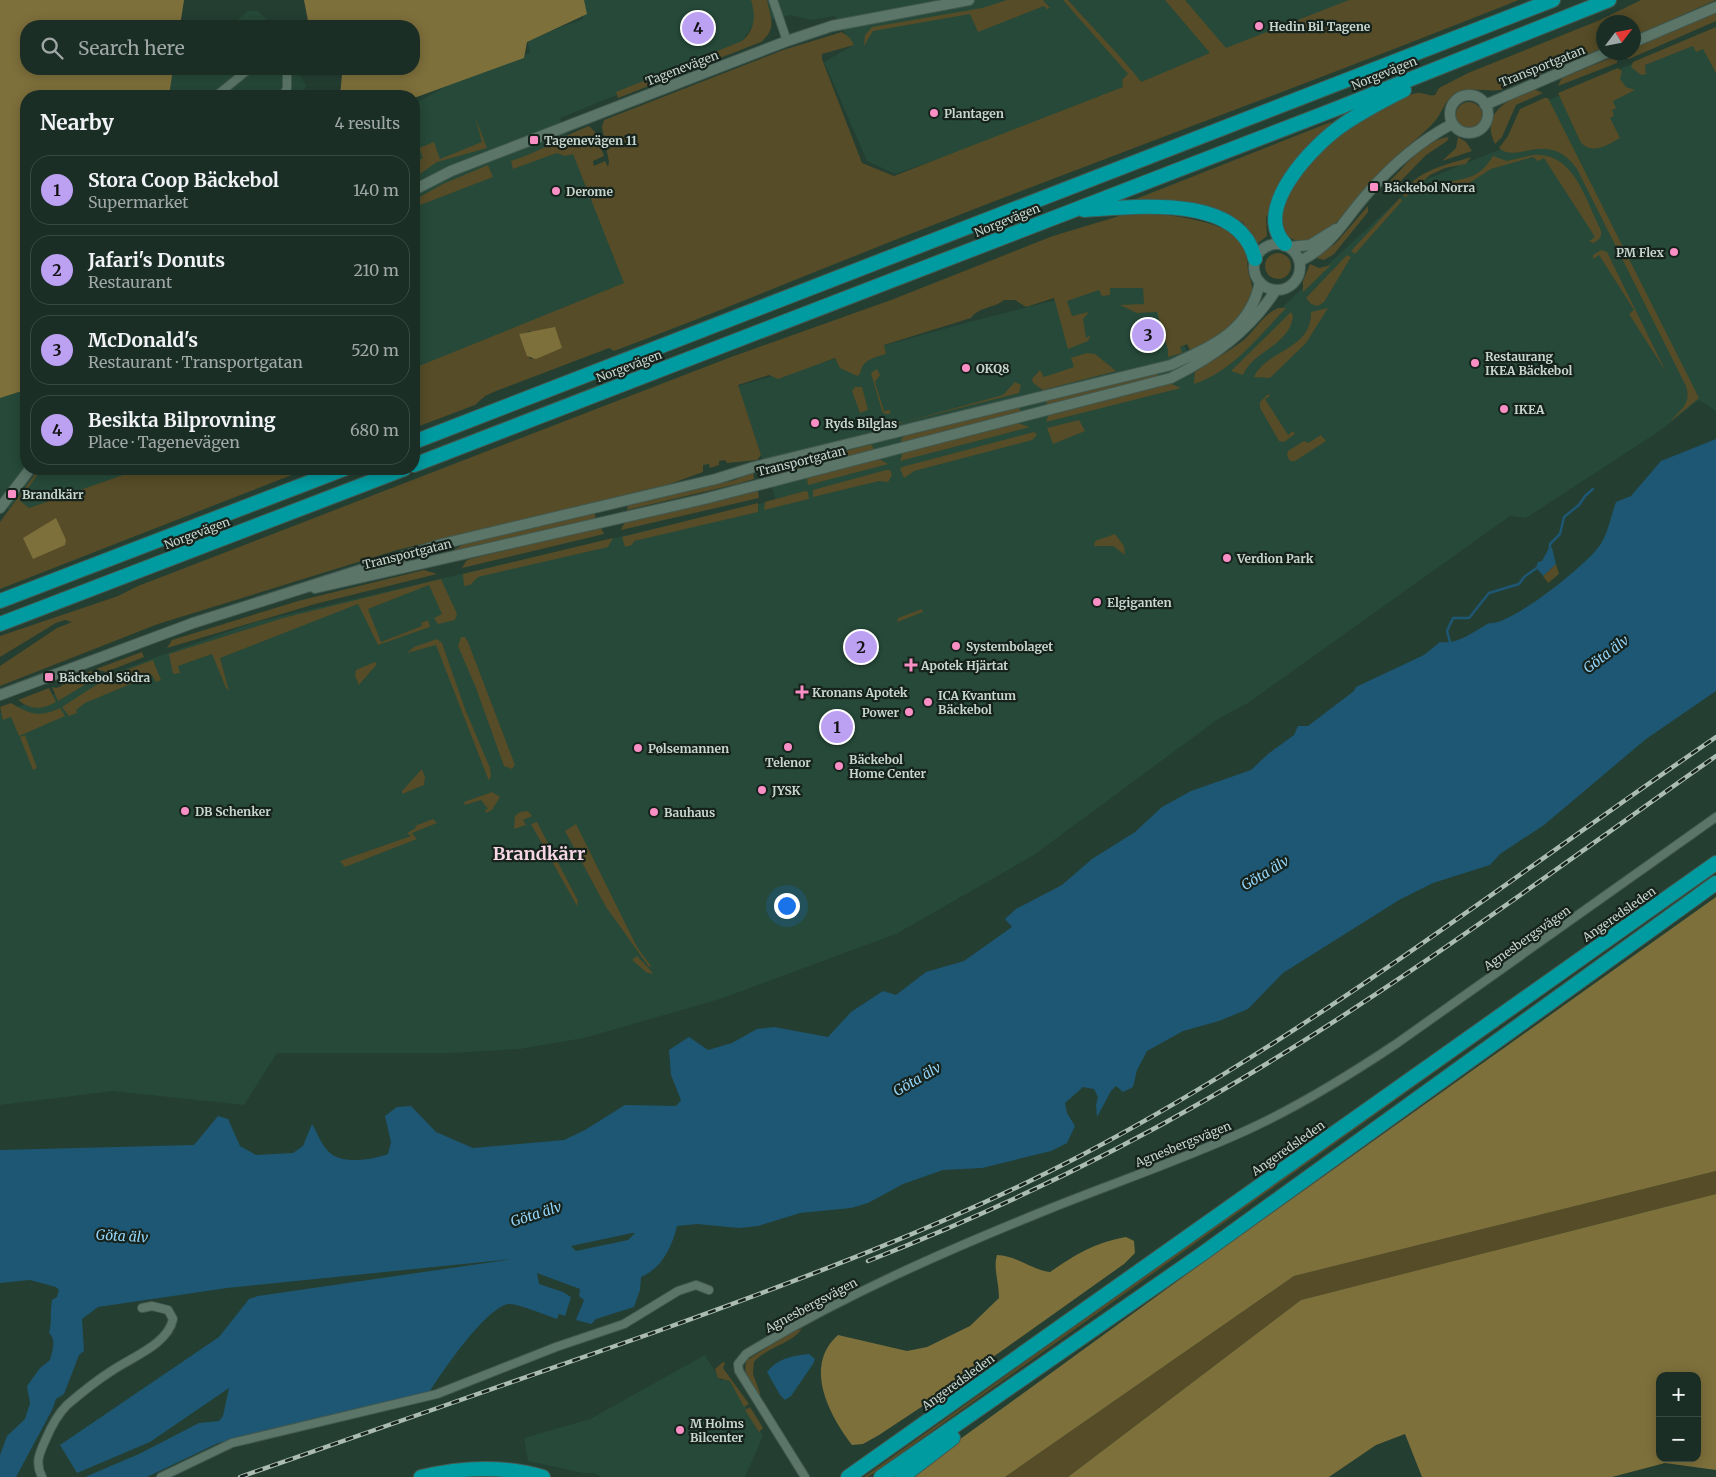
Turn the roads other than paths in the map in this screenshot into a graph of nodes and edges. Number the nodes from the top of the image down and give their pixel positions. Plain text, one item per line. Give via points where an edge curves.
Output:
1 (773, 0) edge
2 (969, 0) edge
3 (1553, 0) edge
4 (1609, 0) edge
5 (1716, 7) edge
6 (1641, 39) edge
7 (787, 41) junction
8 (1481, 51) junction
9 (1596, 57) edge
10 (242, 75) edge
11 (287, 75) edge
12 (223, 90) edge
13 (287, 90) edge
14 (1485, 105) junction
15 (1452, 124) junction
16 (420, 187) edge
17 (1072, 211) junction
18 (1345, 222) junction
19 (1287, 246) junction
20 (1255, 259) junction
21 (1300, 262) junction
22 (1260, 282) junction
23 (1276, 290) junction
24 (420, 440) edge
25 (420, 463) edge
26 (25, 475) edge
27 (328, 475) edge
28 (388, 475) edge
29 (0, 508) edge
30 (299, 591) junction
31 (0, 601) edge
32 (0, 624) edge
33 (0, 696) edge
34 (1716, 816) edge
35 (1716, 863) edge
36 (1716, 883) edge
37 (709, 1290) dead end
38 (142, 1308) dead end
39 (1016, 1384) junction
40 (878, 1458) junction
41 (42, 1477) edge
42 (161, 1477) edge
43 (421, 1477) edge
44 (543, 1477) edge
45 (805, 1477) edge
46 (848, 1477) edge
47 (855, 1477) edge
48 (880, 1477) edge
49 (902, 1477) edge

1 - 7 street
2 - 7 street, Tagenevägen via 832,26
3 - 24 highway, Norgevägen
4 - 8 highway, Norgevägen
5 - 6 street
7 - 16 street, Tagenevägen via 459,168
8 - 17 highway, Norgevägen
8 - 19 highway via 1362,112 1313,151 1292,177 1276,207 1274,225 1279,238
9 - 14 street, Transportgatan
10 - 12 street
11 - 13 street
14 - 15 street via 1469,95 1459,98 1450,111
14 - 15 street via 1488,119 1477,132 1463,133
15 - 18 street via 1400,160
17 - 20 highway via 1181,208 1227,221 1250,242
17 - 25 highway, Norgevägen
18 - 19 street via 1317,242
18 - 21 street via 1326,246
19 - 20 street via 1275,243 1266,246
19 - 21 street via 1296,253
20 - 22 street via 1254,269
21 - 23 street, Transportgatan via 1295,282
22 - 23 street
22 - 30 street, Transportgatan via 1251,310 1234,330 1204,350 1171,365 442,544
23 - 30 street, Transportgatan via 1239,336 1200,363 1170,378 704,499
26 - 29 street
27 - 31 highway, Norgevägen
28 - 32 highway, Norgevägen
30 - 33 street, Transportgatan via 193,623
34 - 45 street, Agnesbergsvägen via 1396,1044 1296,1105 1246,1130 988,1234 876,1284 746,1354 738,1364 741,1375
35 - 40 highway, Angeredsleden
36 - 39 highway via 1202,1254
37 - 42 street via 696,1285 678,1291 624,1324 438,1394 232,1443
38 - 41 street via 152,1306 168,1310 173,1319 169,1330 64,1409 47,1435 38,1457
39 - 48 highway
39 - 49 highway via 997,1404
40 - 46 highway
40 - 47 highway
43 - 44 highway via 454,1470 488,1468 518,1470

